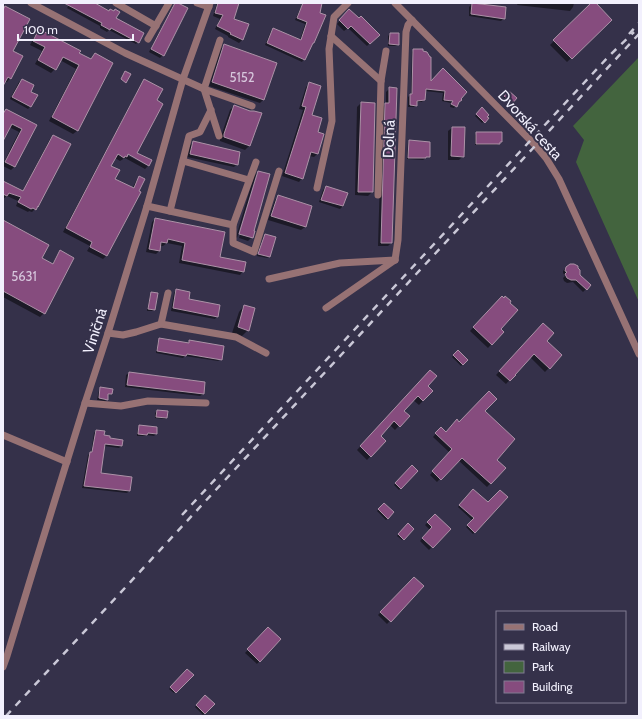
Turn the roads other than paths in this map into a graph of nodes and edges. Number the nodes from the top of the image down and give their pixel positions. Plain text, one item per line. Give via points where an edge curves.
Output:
1 (31, 3) edge
2 (116, 3) edge
3 (169, 3) edge
4 (197, 3) edge
5 (348, 3) edge
6 (395, 3) edge
7 (209, 5) edge
8 (412, 20) junction
9 (156, 26) junction
10 (331, 36) junction
11 (148, 39) dead end
12 (220, 40) dead end
13 (386, 51) dead end
14 (183, 79) junction
15 (381, 81) junction
16 (204, 89) junction
17 (252, 106) dead end
18 (211, 110) junction
19 (219, 136) dead end
20 (183, 161) junction
21 (256, 162) dead end
22 (279, 171) dead end
23 (249, 180) junction
24 (317, 188) dead end
25 (378, 195) dead end
26 (147, 206) junction
27 (170, 211) junction
28 (233, 225) junction
29 (395, 260) junction
30 (269, 279) dead end
31 (168, 293) dead end
32 (326, 308) dead end
33 (161, 324) junction
34 (108, 333) junction
35 (266, 353) dead end
36 (639, 354) edge
37 (85, 403) junction
38 (206, 403) dead end
39 (3, 435) edge
40 (67, 462) junction
41 (3, 667) edge

1 - 14 street via 125,53
2 - 9 street
3 - 9 street
4 - 7 street
5 - 10 street via 334,17
6 - 8 street, Dvorská cesta
7 - 14 street, Viničná
8 - 29 street, Dolná via 406,32 398,240
8 - 36 street, Dvorská cesta via 536,146 553,168
9 - 11 street
10 - 15 street
10 - 24 street via 329,49 332,121
12 - 16 street
13 - 15 street
14 - 16 street
14 - 26 street, Viničná
15 - 25 street
16 - 17 street
16 - 18 street
18 - 19 street
18 - 20 street via 200,132 189,136
20 - 23 street
20 - 27 street
21 - 23 street
22 - 28 street via 254,252 233,243
23 - 28 street
26 - 27 street
26 - 34 street, Viničná
27 - 28 street
29 - 30 street via 340,264
29 - 32 street
31 - 33 street
33 - 34 street via 123,335
33 - 35 street via 236,336
34 - 37 street, Viničná
37 - 38 street via 121,406 148,401
37 - 40 street, Viničná
39 - 40 street
40 - 41 street, Viničná

